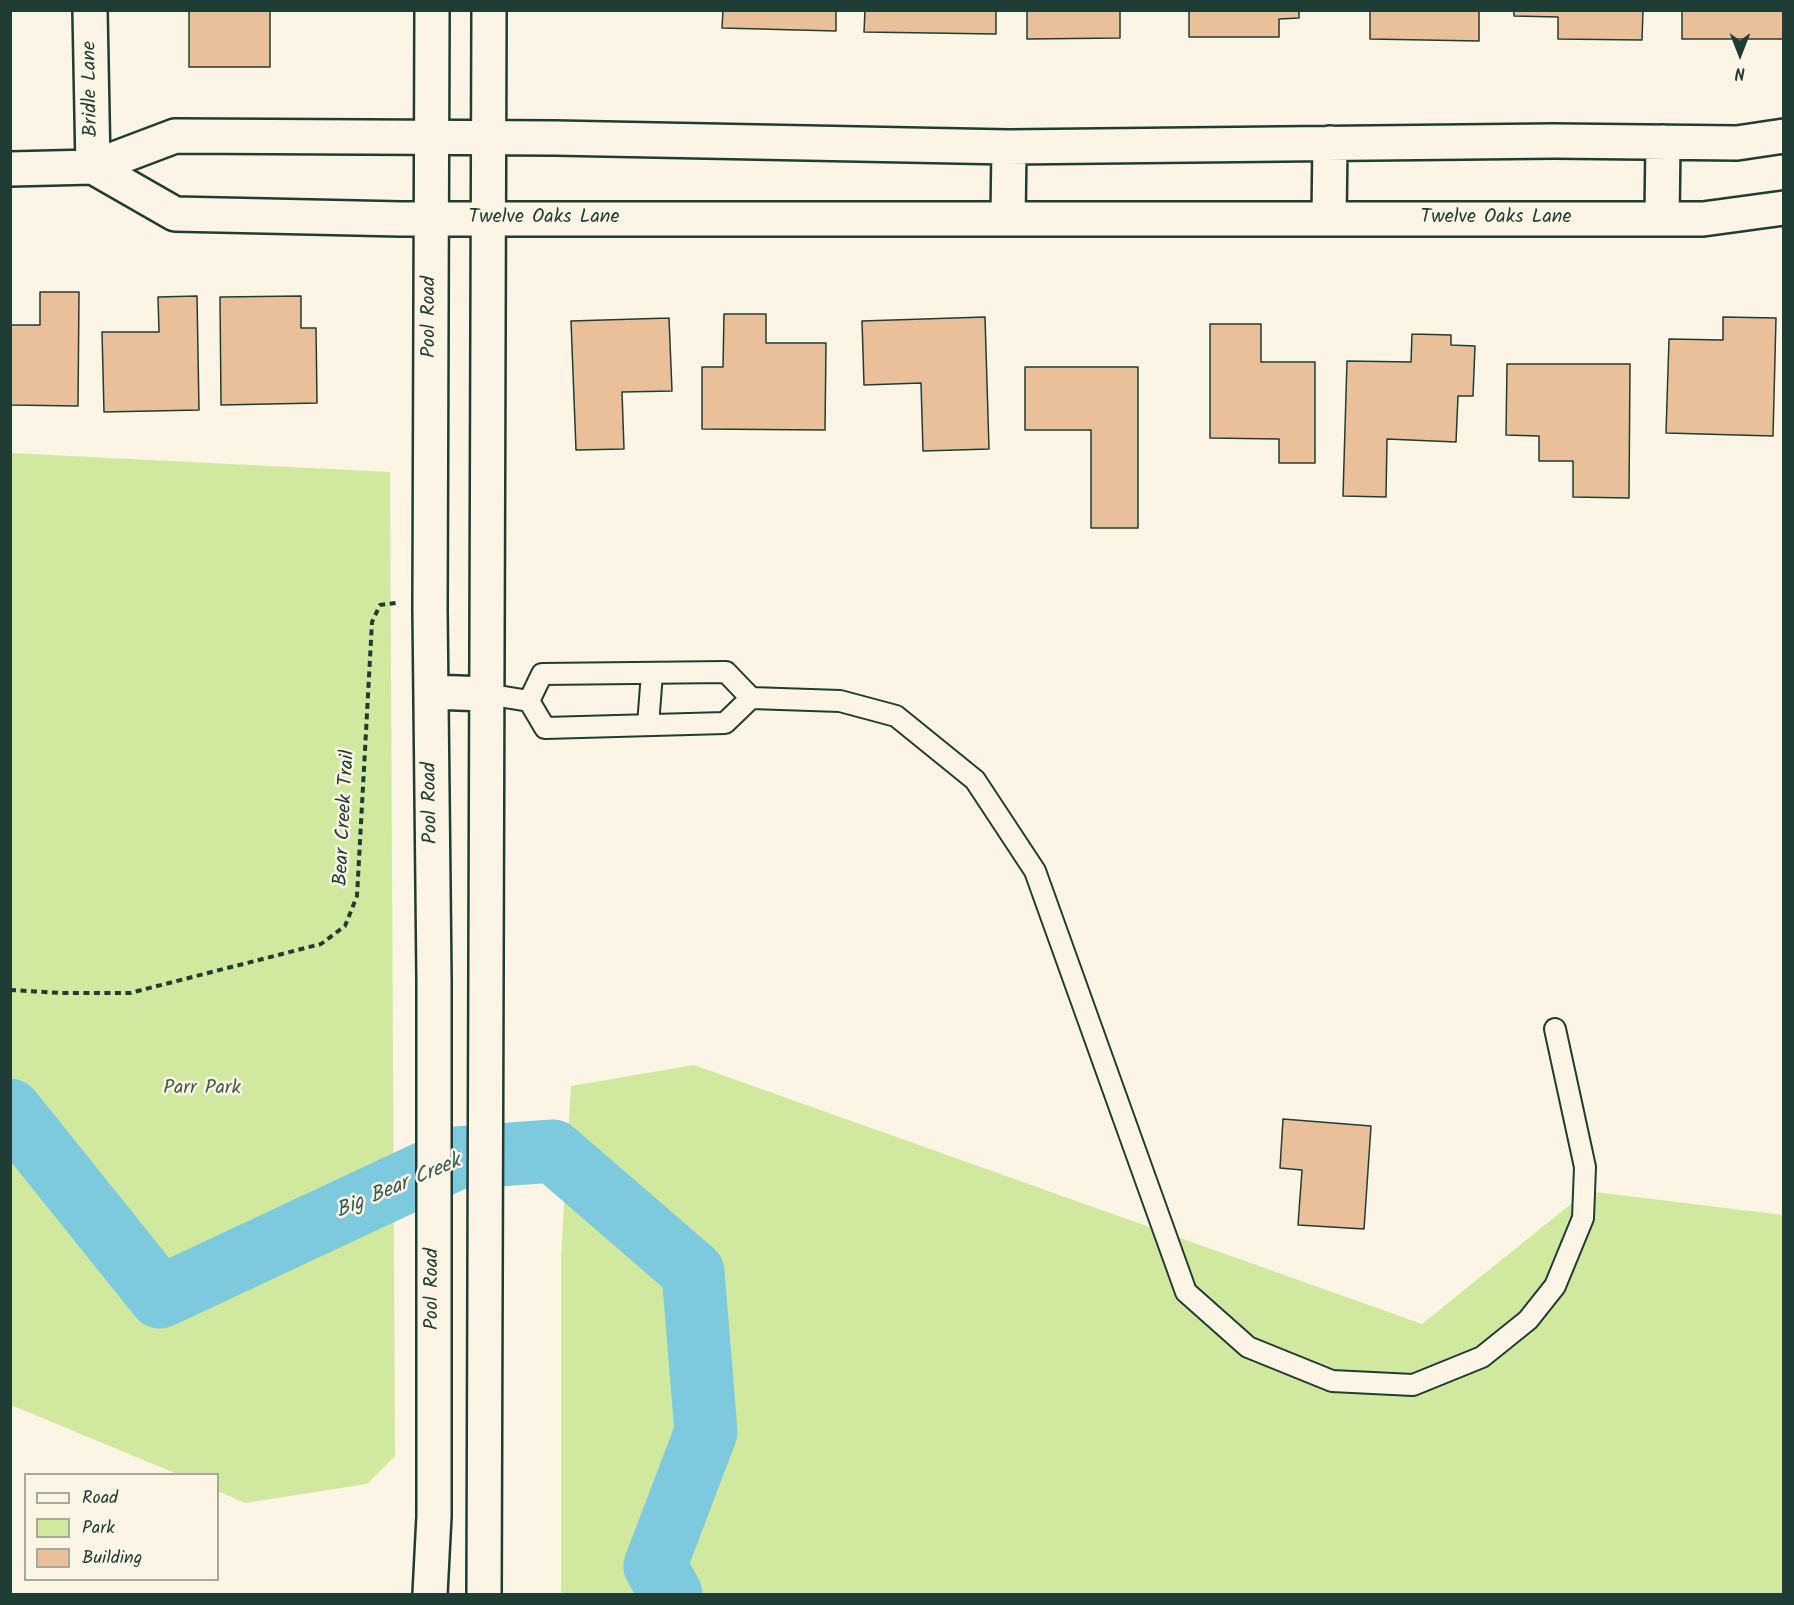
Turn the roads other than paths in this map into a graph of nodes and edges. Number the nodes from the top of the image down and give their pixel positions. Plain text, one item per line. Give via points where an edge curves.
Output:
1 (90, 10) edge
2 (432, 10) edge
3 (489, 10) edge
4 (1784, 136) edge
5 (432, 138) junction
6 (488, 138) junction
7 (1663, 142) junction
8 (1330, 143) junction
9 (1009, 147) junction
10 (93, 167) junction
11 (10, 170) edge
12 (1784, 208) edge
13 (431, 219) junction
14 (488, 219) junction
15 (1008, 219) junction
16 (1329, 219) junction
17 (1662, 219) junction
18 (652, 672) junction
19 (430, 692) junction
20 (486, 694) junction
21 (751, 698) junction
22 (529, 701) junction
23 (648, 725) junction
24 (1555, 1029) dead end
25 (430, 1594) edge
26 (484, 1594) edge

1 - 10 street, Bridle Lane
2 - 5 street, Pool Road
3 - 6 street
4 - 7 street via 1737,143
5 - 6 street
5 - 10 street via 176,136
5 - 13 street, Pool Road
6 - 9 street
6 - 14 street
7 - 8 street
7 - 17 street
8 - 9 street
8 - 16 street
9 - 15 street
10 - 11 street
10 - 13 street, Twelve Oaks Lane via 175,214
12 - 17 street, Twelve Oaks Lane via 1703,219
13 - 14 street, Twelve Oaks Lane
13 - 19 street, Pool Road
14 - 15 street, Twelve Oaks Lane
14 - 20 street
15 - 16 street, Twelve Oaks Lane
16 - 17 street, Twelve Oaks Lane
18 - 21 lane via 726,672
18 - 22 lane via 542,674
18 - 23 lane
19 - 20 street
19 - 25 street, Pool Road via 434,980 434,1516
20 - 22 lane
20 - 26 street
21 - 23 lane via 725,723
21 - 24 lane via 840,701 896,716 975,780 1035,871 1186,1292 1248,1347 1332,1381 1413,1385 1482,1357 1528,1320 1555,1286 1583,1218 1585,1167
22 - 23 lane via 545,728

